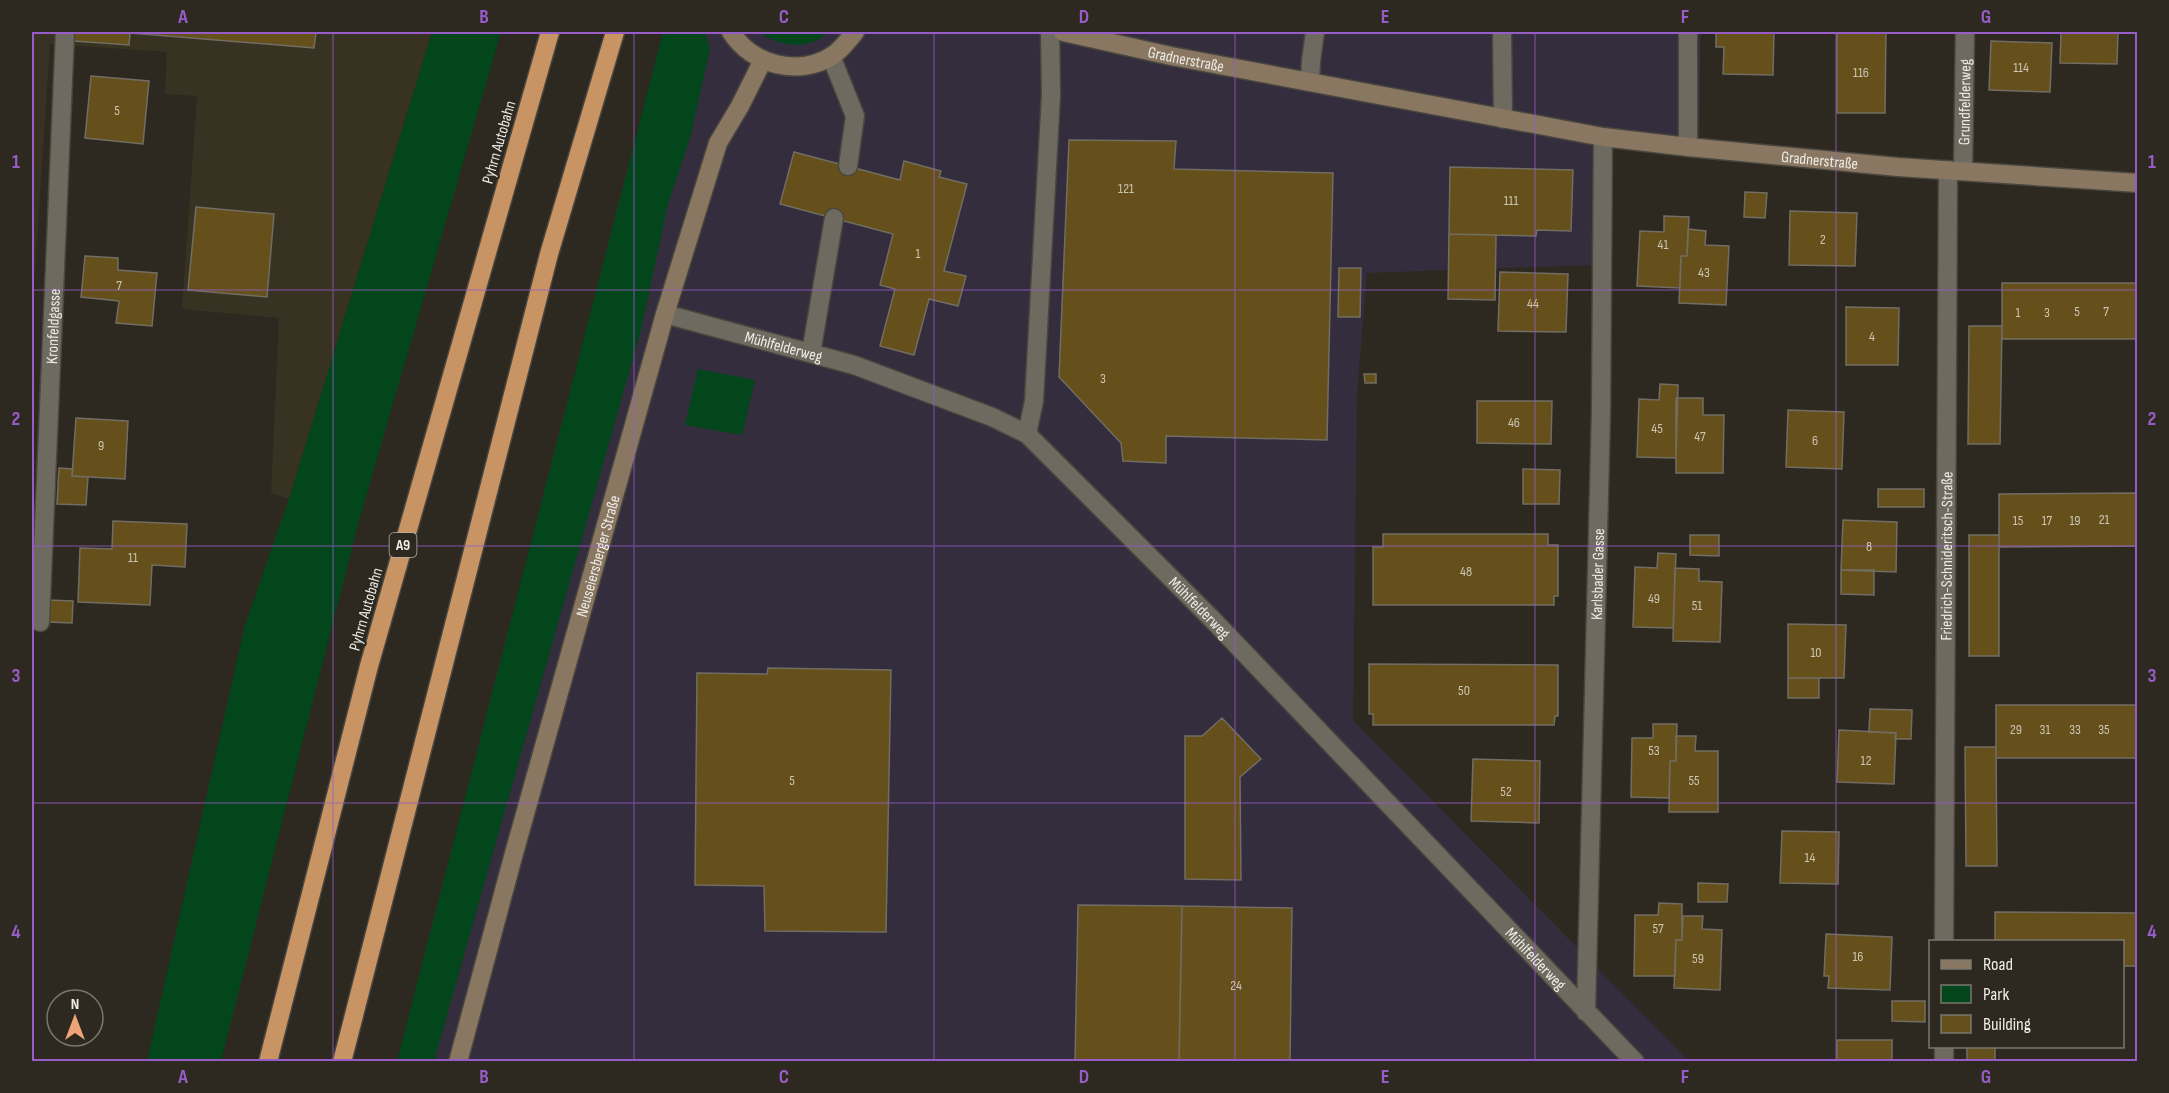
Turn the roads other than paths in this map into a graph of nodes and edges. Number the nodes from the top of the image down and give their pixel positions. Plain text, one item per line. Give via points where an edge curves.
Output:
1 (65, 32) edge
2 (550, 32) edge
3 (615, 32) edge
4 (731, 32) edge
5 (855, 32) edge
6 (1050, 32) edge
7 (1063, 32) edge
8 (1315, 32) edge
9 (1502, 32) edge
10 (1688, 32) edge
11 (1965, 32) edge
12 (831, 56) junction
13 (763, 60) junction
14 (1310, 81) junction
15 (1503, 118) junction
16 (1603, 136) junction
17 (1688, 147) junction
18 (848, 166) dead end
19 (1955, 171) junction
20 (2138, 183) edge
21 (834, 218) dead end
22 (664, 314) junction
23 (811, 353) junction
24 (1027, 434) junction
25 (40, 622) dead end
26 (1944, 940) edge
27 (1586, 1012) junction
28 (268, 1062) edge
29 (342, 1062) edge
30 (458, 1062) edge
31 (1635, 1062) edge

1 - 25 street, Kronfeldgasse
2 - 28 highway, Pyhrn Autobahn / A9 via 369,666
3 - 29 highway via 549,254
4 - 13 main road
5 - 12 main road
6 - 24 street via 1034,401
7 - 14 main road, Gradnerstraße
8 - 14 street
9 - 15 street
10 - 17 street
11 - 19 street, Grundfelderweg
12 - 13 main road via 798,66
12 - 18 street via 855,116
13 - 22 main road, Neuseiersberger Straße via 718,143
14 - 15 main road, Gradnerstraße
15 - 16 main road, Gradnerstraße
16 - 17 main road, Gradnerstraße
16 - 27 street, Karlsbader Gasse via 1601,412
17 - 19 main road, Gradnerstraße
19 - 20 main road, Gradnerstraße
19 - 26 street, Friedrich-Schnideritsch-Straße
21 - 23 street
22 - 23 street, Mühlfelderweg
22 - 30 main road, Neuseiersberger Straße
23 - 24 street, Mühlfelderweg via 865,369
24 - 27 street, Mühlfelderweg via 1211,618
27 - 31 street, Mühlfelderweg

